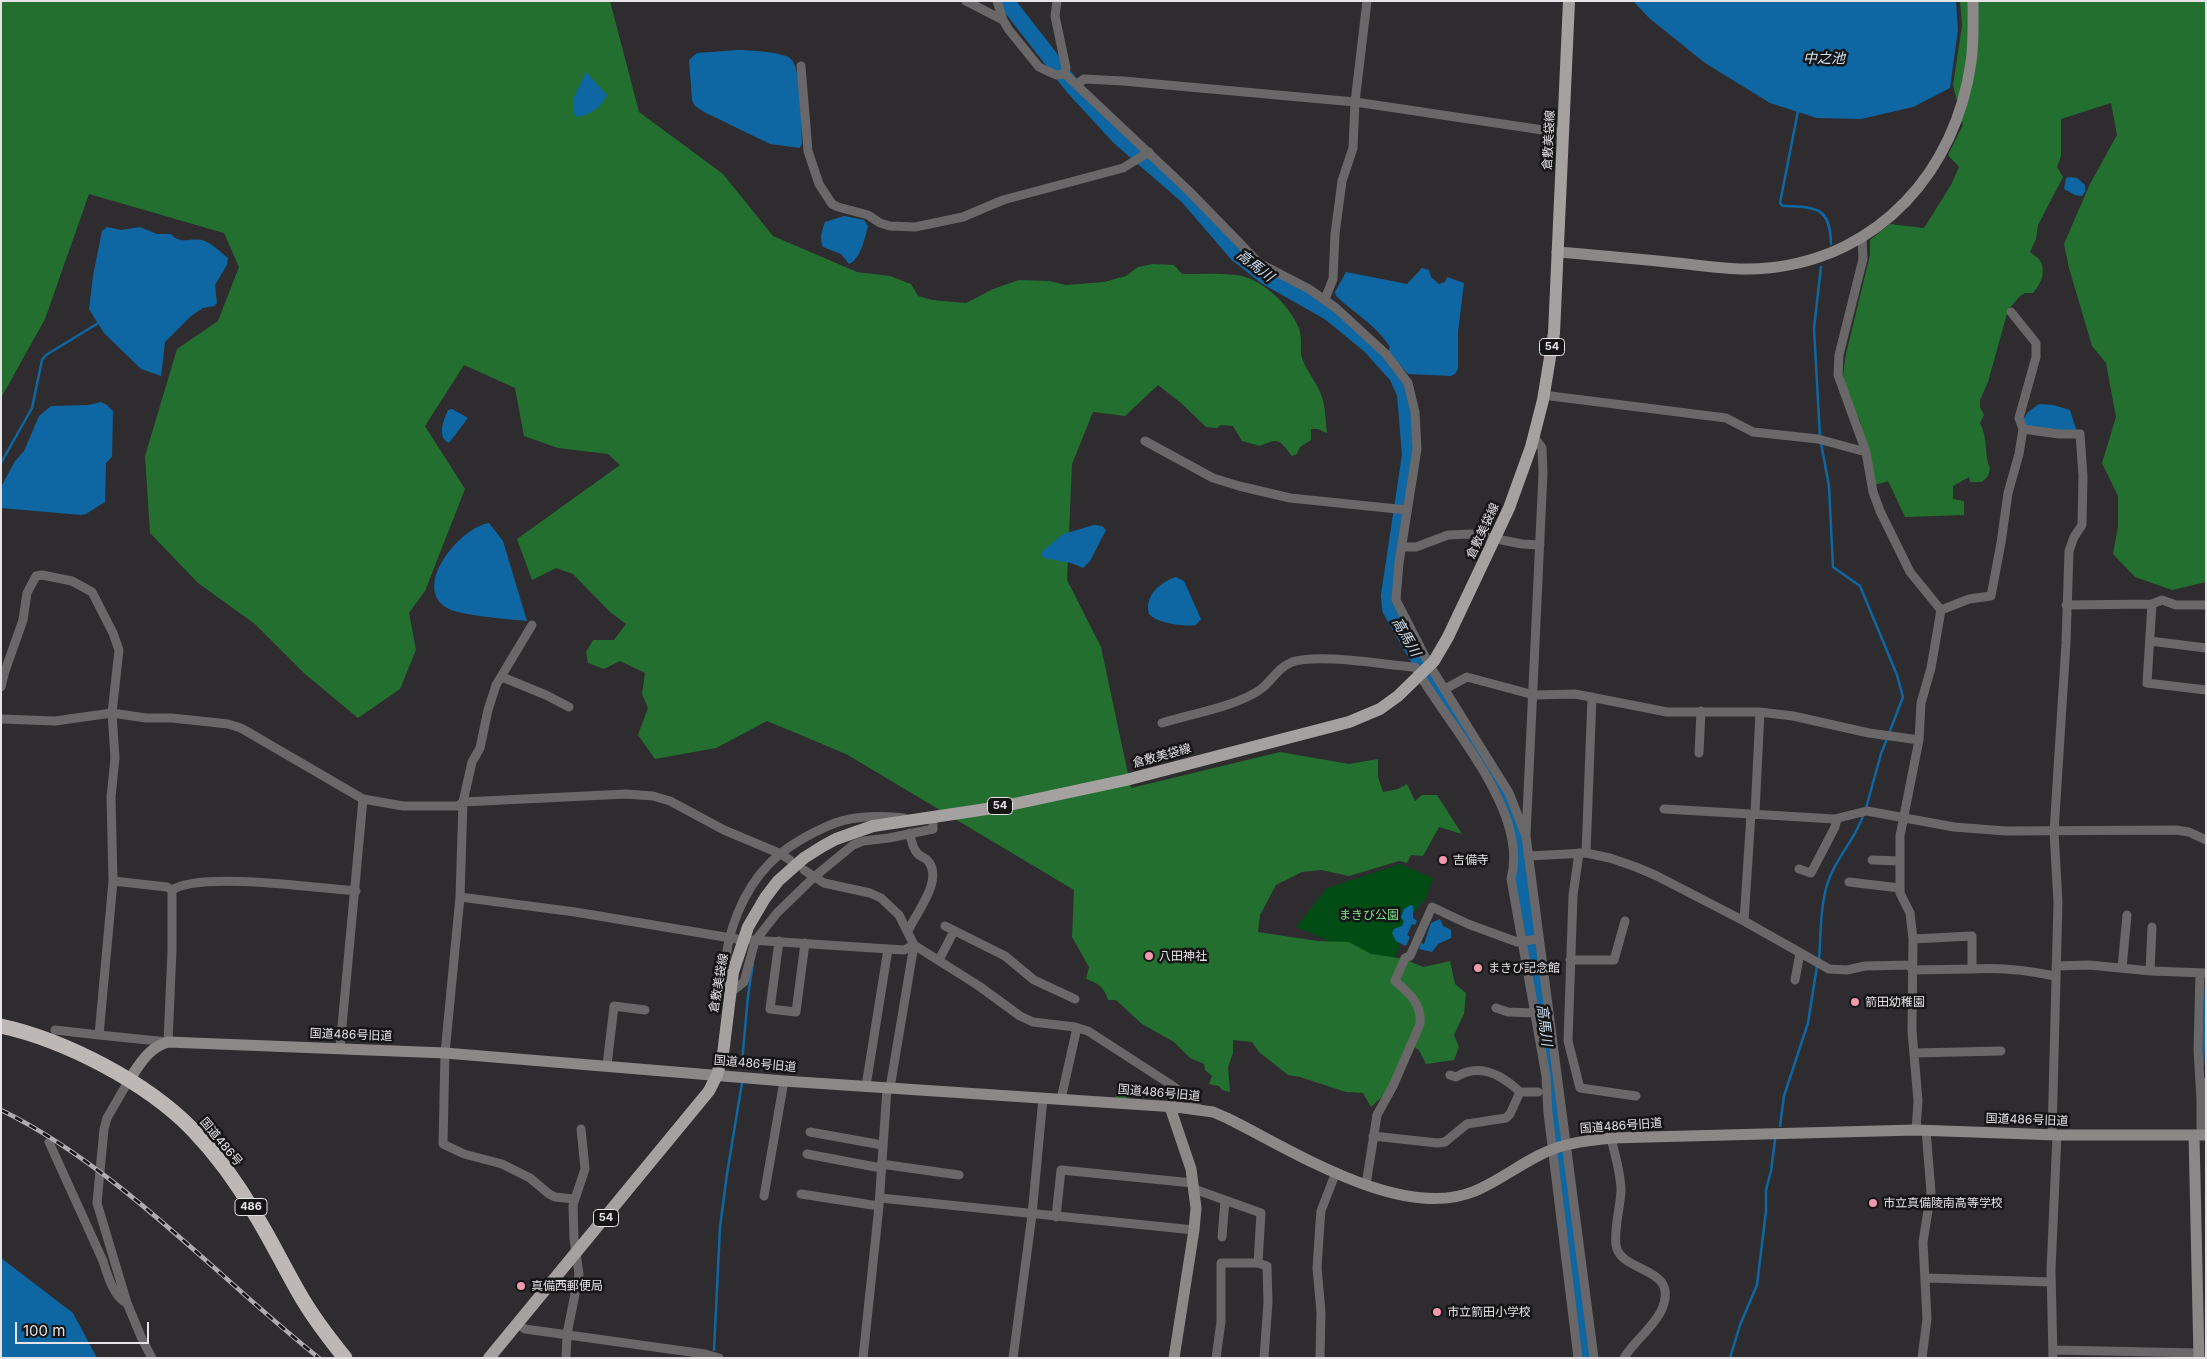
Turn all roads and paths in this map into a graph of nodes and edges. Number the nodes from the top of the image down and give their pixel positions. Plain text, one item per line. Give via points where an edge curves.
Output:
1 (966, 1) edge
2 (997, 1) edge
3 (1058, 1) edge
4 (1367, 1) edge
5 (1569, 1) edge
6 (1973, 1) edge
7 (1003, 20) junction
8 (801, 66) dead end
9 (1065, 74) junction
10 (1077, 84) junction
11 (1355, 102) junction
12 (1563, 133) junction
13 (1149, 152) junction
14 (1862, 236) junction
15 (1557, 252) junction
16 (1325, 299) junction
17 (2011, 312) dead end
18 (1544, 395) junction
19 (2023, 429) junction
20 (1534, 437) junction
21 (1144, 441) dead end
22 (1866, 452) junction
23 (1403, 510) junction
24 (1495, 539) junction
25 (1540, 545) junction
26 (1402, 547) junction
27 (2152, 604) junction
28 (2066, 605) junction
29 (2206, 605) edge
30 (1941, 610) junction
31 (532, 625) dead end
32 (2150, 641) junction
33 (2206, 648) edge
34 (1425, 671) junction
35 (502, 677) junction
36 (1, 687) edge
37 (1445, 689) junction
38 (2206, 690) edge
39 (1534, 695) junction
40 (1592, 697) junction
41 (569, 707) dead end
42 (1702, 711) junction
43 (1760, 712) junction
44 (112, 713) junction
45 (1, 720) edge
46 (1162, 723) dead end
47 (1919, 740) junction
48 (1699, 753) dead end
49 (363, 799) junction
50 (463, 802) junction
51 (1664, 809) dead end
52 (1753, 813) junction
53 (933, 817) junction
54 (1903, 817) junction
55 (919, 819) junction
56 (1837, 819) junction
57 (2054, 832) junction
58 (910, 833) junction
59 (1526, 836) junction
60 (2206, 840) edge
61 (1582, 853) junction
62 (781, 854) junction
63 (1528, 856) junction
64 (790, 860) dead end
65 (1872, 860) dead end
66 (1899, 861) junction
67 (1799, 869) dead end
68 (804, 870) dead end
69 (814, 877) junction
70 (113, 882) junction
71 (1849, 882) dead end
72 (1900, 888) junction
73 (172, 890) junction
74 (356, 891) junction
75 (460, 897) junction
76 (2127, 916) dead end
77 (1625, 921) dead end
78 (1744, 921) junction
79 (945, 926) dead end
80 (2152, 927) dead end
81 (908, 931) junction
82 (954, 931) junction
83 (733, 938) junction
84 (1913, 939) junction
85 (1530, 940) junction
86 (753, 941) junction
87 (779, 941) junction
88 (805, 943) junction
89 (914, 945) junction
90 (888, 949) junction
91 (1800, 953) junction
92 (939, 960) junction
93 (1570, 960) junction
94 (2056, 966) junction
95 (1912, 967) junction
96 (2122, 968) junction
97 (1972, 969) junction
98 (2150, 971) junction
99 (2203, 973) edge
100 (2055, 976) junction
101 (1796, 980) dead end
102 (730, 993) junction
103 (1075, 998) dead end
104 (1496, 1008) dead end
105 (645, 1010) dead end
106 (1534, 1013) junction
107 (1, 1026) edge
108 (1076, 1027) junction
109 (55, 1030) dead end
110 (99, 1035) junction
111 (168, 1042) junction
112 (340, 1048) junction
113 (2001, 1051) dead end
114 (445, 1053) junction
115 (1914, 1053) junction
116 (607, 1065) junction
117 (717, 1075) junction
118 (1450, 1075) dead end
119 (1546, 1076) junction
120 (129, 1080) junction
121 (784, 1081) junction
122 (2206, 1082) edge
123 (866, 1086) junction
124 (888, 1088) junction
125 (1520, 1092) junction
126 (1538, 1092) junction
127 (1636, 1096) dead end
128 (1043, 1098) junction
129 (1061, 1099) junction
130 (2201, 1099) junction
131 (1170, 1107) junction
132 (1200, 1110) junction
133 (1548, 1113) junction
134 (582, 1129) dead end
135 (1921, 1130) junction
136 (810, 1132) dead end
137 (2054, 1134) junction
138 (2200, 1135) edge
139 (1373, 1136) junction
140 (1611, 1138) junction
141 (49, 1142) dead end
142 (882, 1145) junction
143 (1559, 1147) junction
144 (807, 1154) dead end
145 (881, 1166) junction
146 (1336, 1172) junction
147 (959, 1175) dead end
148 (1366, 1185) junction
149 (1194, 1186) junction
150 (801, 1194) dead end
151 (764, 1196) dead end
152 (574, 1199) junction
153 (1226, 1200) junction
154 (879, 1202) junction
155 (1032, 1215) junction
156 (1056, 1217) junction
157 (1194, 1230) junction
158 (1222, 1237) dead end
159 (577, 1254) junction
160 (1258, 1264) junction
161 (98, 1265) dead end
162 (107, 1274) junction
163 (1927, 1278) junction
164 (2051, 1282) junction
165 (127, 1303) junction
166 (517, 1324) junction
167 (567, 1334) junction
168 (683, 1354) edge
169 (2053, 1354) edge
170 (2199, 1356) edge
171 (152, 1358) edge
172 (345, 1358) edge
173 (489, 1358) edge
174 (566, 1358) edge
175 (719, 1358) edge
176 (863, 1358) edge
177 (1013, 1358) edge
178 (1174, 1358) edge
179 (1216, 1358) edge
180 (1264, 1358) edge
181 (1320, 1358) edge
182 (1578, 1358) edge
183 (1594, 1358) edge
184 (1624, 1358) edge
185 (1922, 1358) edge

1 - 7 street
2 - 7 street
3 - 9 street via 1055,16
4 - 11 street
5 - 12 main road, 倉敷美袋線 / 54
6 - 14 street via 1968,82 1943,152 1903,205
7 - 9 street via 1039,67 1056,75
8 - 13 street via 808,151 819,184 838,207 868,216 880,224 914,227 964,217 1003,200 1123,168
9 - 10 street
10 - 11 street via 1084,79 1122,80
10 - 13 street
11 - 12 street
11 - 16 street via 1353,148 1342,181 1333,279
12 - 15 main road, 倉敷美袋線 / 54
13 - 16 street via 1259,263
14 - 15 street via 1816,258 1767,268 1737,269
14 - 22 street via 1863,259 1839,356 1838,375
15 - 18 main road, 倉敷美袋線 / 54 via 1554,333
16 - 23 street via 1366,334 1408,383 1415,412 1417,449
17 - 19 street via 2036,343 2036,356 2019,418
18 - 20 main road, 倉敷美袋線 / 54
18 - 22 street via 1726,418 1753,432 1820,440
19 - 28 street via 2080,434 2082,525 2069,551
19 - 30 street via 2008,493 1991,596 1969,599
20 - 24 main road, 倉敷美袋線 / 54
20 - 25 street via 1544,458
21 - 23 street via 1212,478 1239,486 1290,498
22 - 30 street via 1873,492 1884,520 1910,572
23 - 26 street
24 - 25 street
24 - 26 street via 1471,534 1448,535 1416,547
24 - 34 main road, 倉敷美袋線 / 54 via 1448,637
25 - 39 street
26 - 34 street via 1396,600
27 - 28 street
27 - 29 street via 2162,600
27 - 32 street
28 - 57 street
30 - 47 street via 1921,703
31 - 35 street
32 - 33 street
32 - 38 street via 2147,683
34 - 37 street
34 - 46 street via 1415,667 1318,658 1293,662 1277,670 1262,689 1240,700
34 - 53 main road, 倉敷美袋線 / 54 via 1380,709 1349,722 1126,780 1000,807
34 - 85 street via 1488,778 1508,825 1514,859 1511,879
35 - 41 street
35 - 50 street via 488,710
36 - 44 street via 23,620 27,593 36,576 72,581 92,592 119,650
37 - 39 street via 1467,677
37 - 59 street via 1509,793
39 - 40 street
39 - 59 street
40 - 42 street via 1667,712
40 - 61 street
42 - 43 street
42 - 48 street
43 - 47 street
43 - 52 street
44 - 45 street via 55,721
44 - 49 street via 241,728
44 - 70 street via 115,758 111,797
47 - 54 street
49 - 50 street via 403,806 458,806
49 - 74 street
50 - 62 street via 626,794 653,796
50 - 75 street
51 - 52 street
52 - 56 street
52 - 78 street
53 - 55 main road, 倉敷美袋線 / 54
53 - 58 street via 933,829
54 - 56 street via 1864,812
54 - 57 street via 1954,827
54 - 66 street
55 - 62 street via 867,816 836,823
55 - 102 main road, 倉敷美袋線 / 54 via 873,826 836,839 789,871 765,898 748,927 736,958
56 - 67 street via 1811,873
57 - 60 street via 2176,830
57 - 94 street via 2058,902
58 - 69 street via 853,845
58 - 81 street via 917,853 928,861 933,870 933,884
59 - 63 street
61 - 63 street
61 - 78 street via 1610,858 1657,876
61 - 93 street via 1573,895
62 - 64 street
62 - 83 street via 752,887 737,915
63 - 85 street
65 - 66 street
66 - 72 street
68 - 69 street
69 - 81 street via 824,883 881,898 899,915
69 - 86 street
70 - 73 street
70 - 110 street
71 - 72 street
72 - 84 street via 1910,913
73 - 74 street via 184,884 216,880
73 - 111 street
74 - 112 street
75 - 83 street
75 - 114 street
76 - 96 street
77 - 93 street via 1614,960
78 - 91 street
79 - 82 street
80 - 98 street
81 - 89 street
82 - 92 street
82 - 103 street via 1005,956 1034,980
83 - 102 street via 724,973
84 - 95 street
84 - 97 street via 1972,936
85 - 106 street
85 - 139 street via 1517,942 1432,907 1395,981 1413,997 1421,1014 1420,1024 1377,1115
85 - 143 street
86 - 87 street
86 - 102 street via 744,982
87 - 88 street
87 - 88 street via 770,1009 796,1012
88 - 90 street
89 - 90 street via 904,950
89 - 92 street
89 - 124 street
90 - 123 street
91 - 95 street via 1836,971 1866,966
91 - 101 street
92 - 108 street via 1020,1016 1033,1022
93 - 127 street via 1568,1041 1580,1088
94 - 96 street
94 - 100 street
95 - 97 street
95 - 115 street
96 - 98 street
97 - 100 street via 2025,970
98 - 99 street
99 - 130 street via 2198,1050
100 - 137 street
102 - 117 main road, 倉敷美袋線 / 54 via 723,1054
104 - 106 street
105 - 116 street via 614,1006
106 - 119 street
107 - 120 highway, 国道486号 / 486 via 64,1046
108 - 129 street
108 - 132 street via 1088,1031 1173,1086
109 - 110 street
110 - 111 street
111 - 112 street, 国道486号旧道
111 - 120 street via 147,1054
112 - 114 street, 国道486号旧道
113 - 115 street
114 - 116 street, 国道486号旧道
114 - 152 street via 443,1144 464,1154 502,1164 530,1178 556,1197
115 - 135 street
116 - 117 street, 国道486号旧道
117 - 121 street, 国道486号旧道
117 - 159 main road, 倉敷美袋線 / 54 via 700,1103
118 - 125 street via 1456,1077 1474,1070 1503,1077
119 - 126 street via 1541,1078
119 - 133 street
120 - 165 street via 104,1129 97,1192 101,1220
120 - 172 highway, 国道486号 / 486 via 191,1129 227,1171 255,1213 299,1294
121 - 123 street, 国道486号旧道
121 - 151 street
122 - 130 street
123 - 124 street, 国道486号旧道
124 - 128 street, 国道486号旧道
124 - 142 street
125 - 126 street
125 - 139 street via 1506,1118 1467,1124 1445,1142
126 - 133 street
128 - 129 street, 国道486号旧道
128 - 155 street
129 - 131 street, 国道486号旧道
130 - 138 street
131 - 132 street, 国道486号旧道
131 - 149 street
132 - 146 street, 国道486号旧道 via 1227,1118
133 - 143 street
134 - 152 street via 584,1169
135 - 137 street, 国道486号旧道
135 - 140 street, 国道486号旧道
135 - 163 street via 1931,1192 1924,1242
136 - 142 street
137 - 138 street, 国道486号旧道
137 - 164 street
138 - 170 street
139 - 148 street
140 - 143 street, 国道486号旧道
140 - 184 street via 1621,1190 1616,1238 1618,1251 1629,1262 1655,1275 1664,1291 1662,1311
141 - 162 street
142 - 145 street
143 - 148 street, 国道486号旧道 via 1481,1188 1456,1197 1421,1198
143 - 182 street
143 - 183 street via 1577,1214
144 - 145 street
145 - 147 street
145 - 154 street
146 - 148 street, 国道486号旧道
146 - 181 street via 1321,1211 1317,1268 1321,1312
149 - 153 street
149 - 156 street via 1060,1170
149 - 157 street
150 - 154 street
152 - 159 street
153 - 158 street
153 - 160 street via 1261,1213
154 - 155 street via 972,1206
154 - 176 street
155 - 156 street
155 - 177 street
156 - 157 street
157 - 178 street
159 - 166 main road, 倉敷美袋線 / 54
159 - 167 street via 578,1281
160 - 179 street via 1221,1263 1221,1322
160 - 180 street via 1268,1266
161 - 162 street
162 - 165 street via 121,1301
163 - 164 street
163 - 185 street via 1927,1319
164 - 169 street
165 - 171 street
166 - 167 street via 525,1329
166 - 173 main road, 倉敷美袋線 / 54
167 - 168 street
167 - 174 street
168 - 175 street
169 - 170 street

